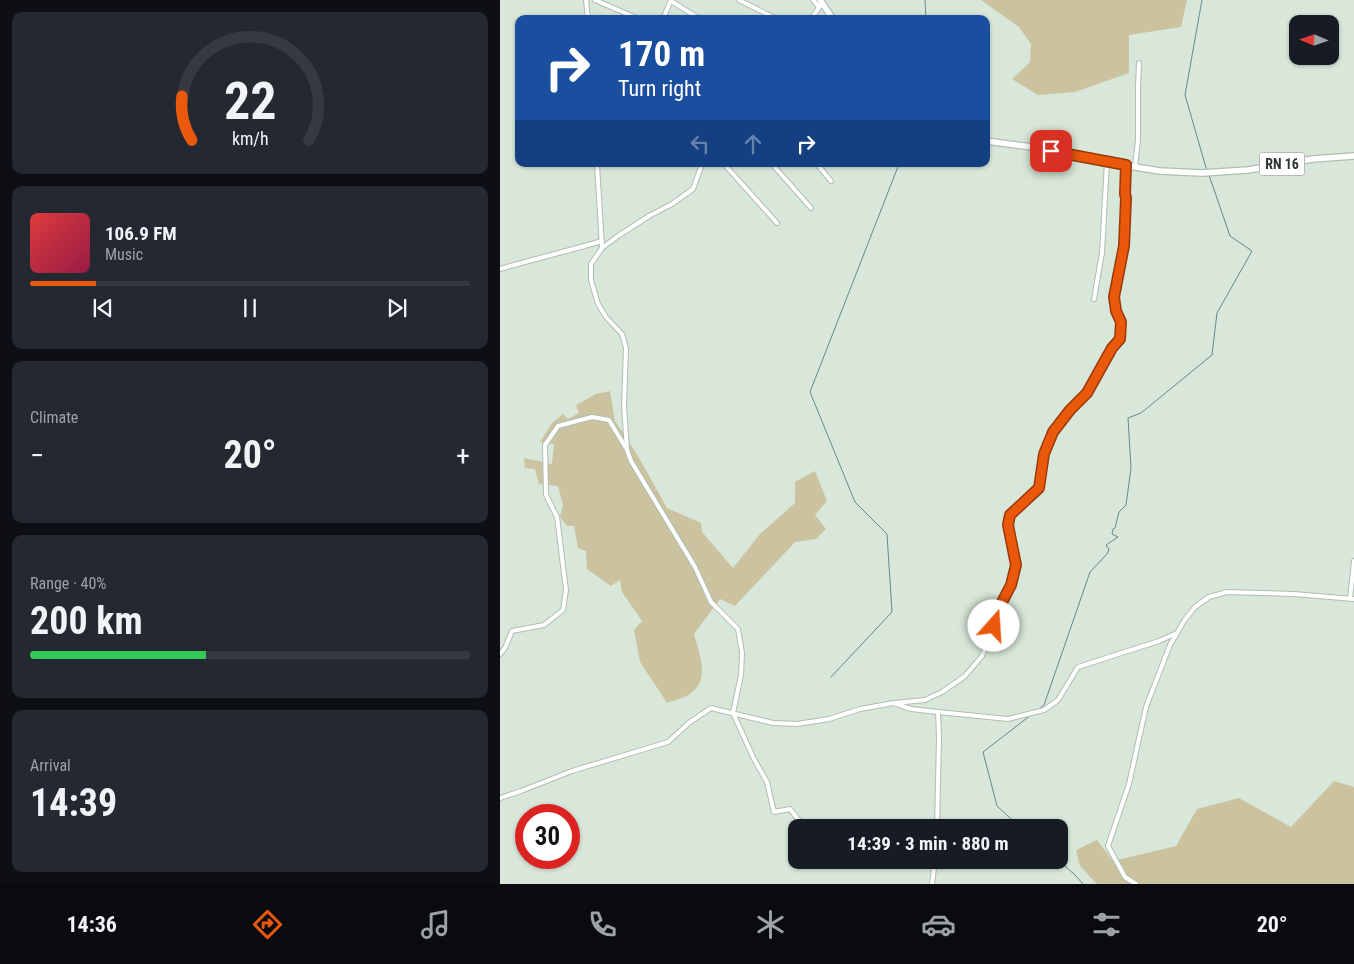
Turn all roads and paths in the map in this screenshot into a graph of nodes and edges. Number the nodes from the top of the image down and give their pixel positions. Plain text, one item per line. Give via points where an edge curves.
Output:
1 (586, 0) edge
2 (595, 0) edge
3 (671, 0) edge
4 (738, 0) edge
5 (813, 0) edge
6 (820, 4) edge
7 (588, 15) edge
8 (630, 15) edge
9 (665, 15) edge
10 (694, 15) edge
11 (769, 15) edge
12 (813, 15) edge
13 (830, 15) edge
14 (1139, 63) dead end
15 (990, 141) edge
16 (1354, 156) edge
17 (1107, 161) junction
18 (1126, 165) junction
19 (597, 167) edge
20 (701, 167) edge
21 (727, 167) edge
22 (775, 167) edge
23 (819, 167) edge
24 (1135, 167) junction
25 (830, 181) dead end
26 (811, 208) dead end
27 (777, 223) dead end
28 (602, 241) junction
29 (602, 248) junction
30 (500, 269) edge
31 (1094, 299) dead end
32 (627, 450) junction
33 (1354, 561) edge
34 (1352, 599) edge
35 (1177, 633) junction
36 (500, 654) edge
37 (894, 703) junction
38 (938, 712) junction
39 (732, 713) junction
40 (500, 798) edge
41 (798, 819) edge
42 (937, 819) edge
43 (934, 869) edge
44 (932, 884) edge
45 (1136, 884) edge

1 - 7 street
2 - 8 street
3 - 9 street
3 - 10 street
4 - 11 street
5 - 6 street
6 - 12 street
6 - 13 main road
14 - 24 street
15 - 17 main road, RN 16
16 - 24 main road, RN 16 via 1313,158 1248,170 1202,173
17 - 18 main road, RN 16
17 - 31 street via 1102,253
18 - 24 main road, RN 16
18 - 37 street via 1124,246 1114,297 1121,322 1120,339 1087,393 1053,432 1044,454 1039,488 1010,515 1008,525 1016,565 982,656 965,676 942,692 925,700
19 - 28 street
20 - 29 street via 693,189
21 - 27 street
22 - 26 street
23 - 25 street
28 - 29 street
28 - 30 street
29 - 32 street via 591,264 591,280 598,304 622,334 626,348 624,406
32 - 36 street via 609,420 592,417 558,426 546,445 546,494 556,517 566,590 564,610 544,625 512,631
32 - 39 street via 638,475 695,567 712,602 738,629 741,675
33 - 34 street
34 - 35 street via 1226,592 1209,597 1195,607
35 - 38 street via 1078,668 1058,700 1044,710 1008,719
35 - 45 street via 1146,707 1129,784 1108,846 1125,877
37 - 38 street
37 - 39 street via 797,724 773,723
38 - 42 street
39 - 40 street via 711,708 668,742 572,771
39 - 41 street via 767,782 774,812 790,809
43 - 44 street

